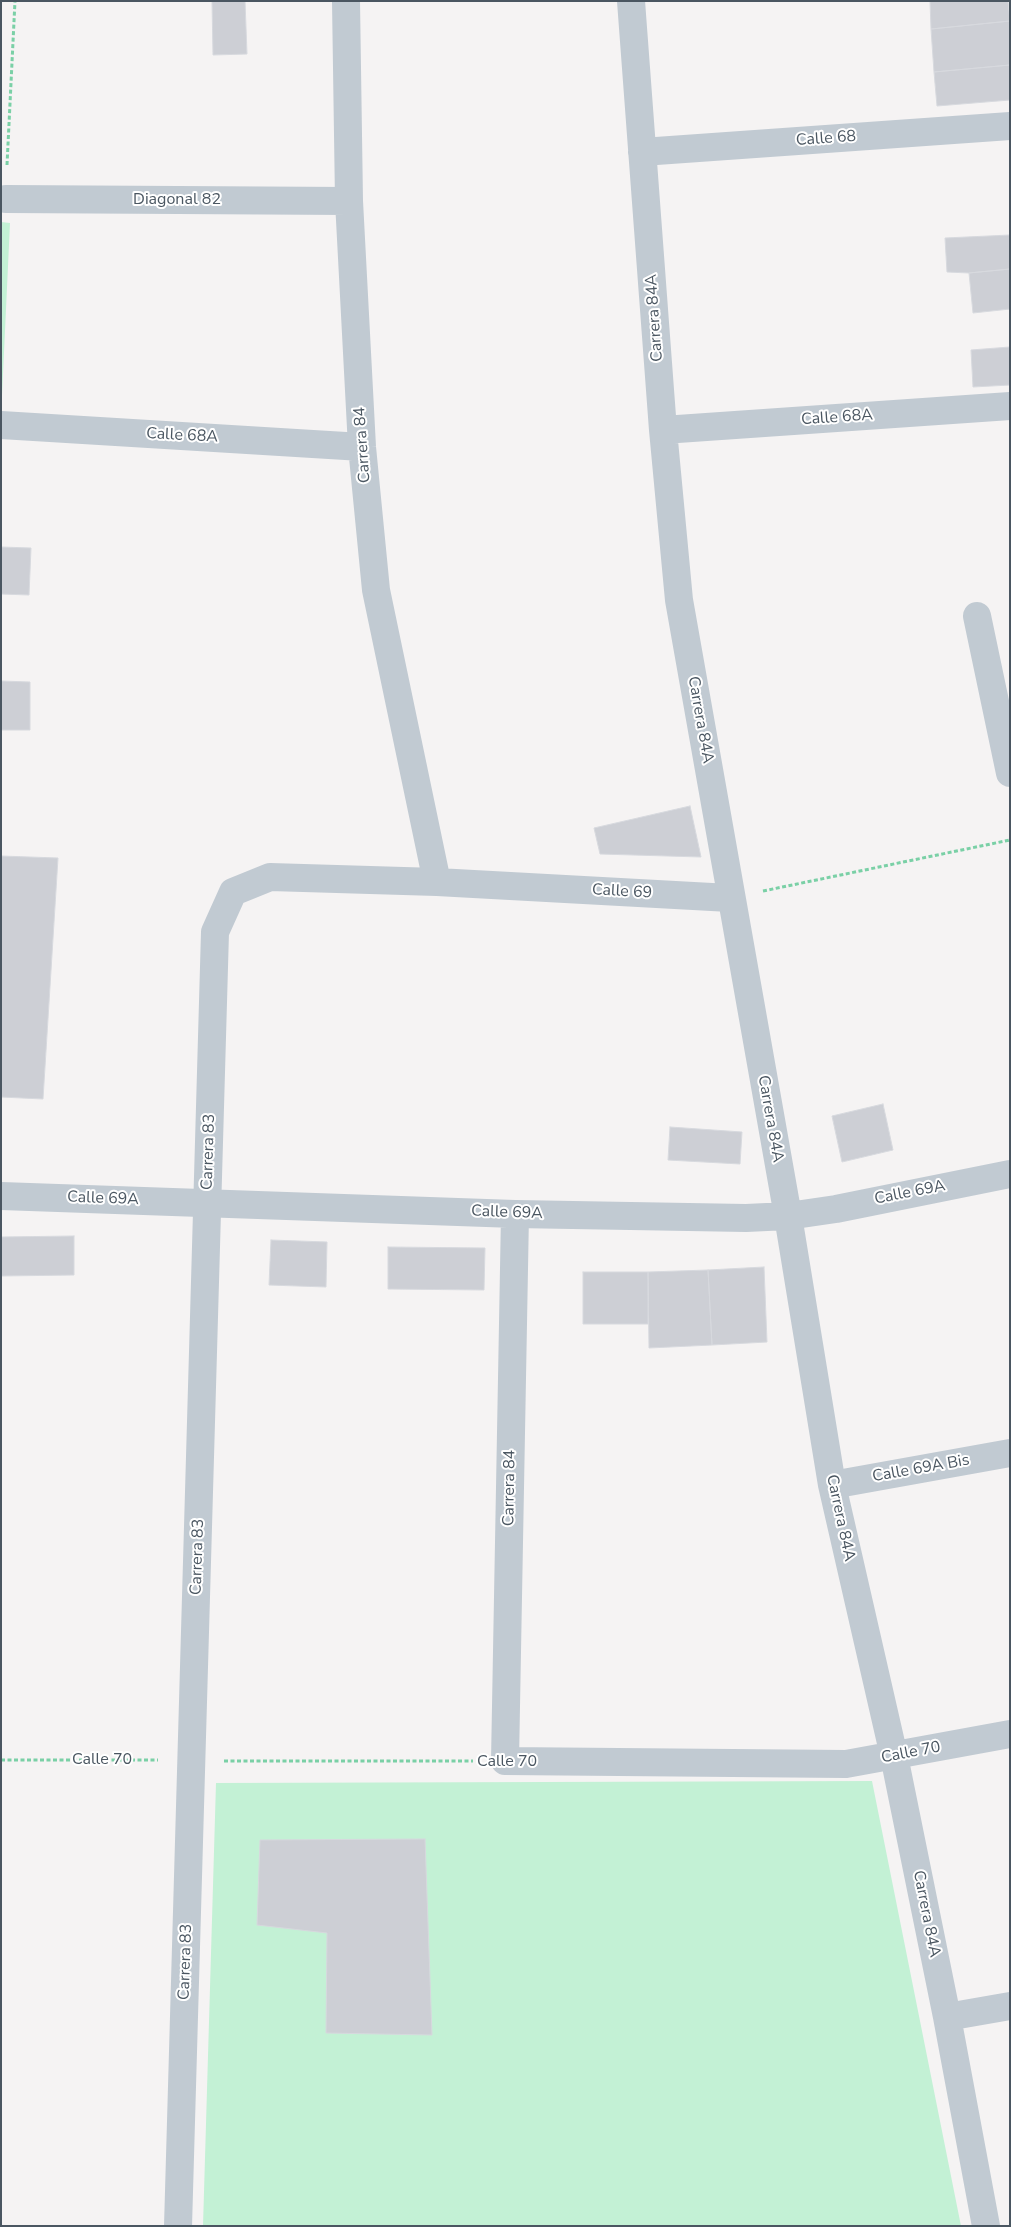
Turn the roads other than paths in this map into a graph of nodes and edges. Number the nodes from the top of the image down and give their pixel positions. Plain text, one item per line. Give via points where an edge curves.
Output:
1 (346, 1) edge
2 (631, 1) edge
3 (1010, 126) edge
4 (642, 152) junction
5 (6, 199) road end
6 (349, 201) junction
7 (1010, 406) edge
8 (1, 425) edge
9 (663, 430) junction
10 (362, 446) junction
11 (977, 616) dead end
12 (1010, 773) edge
13 (437, 882) junction
14 (232, 892) joint
15 (730, 898) junction
16 (1010, 1174) edge
17 (1, 1196) edge
18 (207, 1202) junction
19 (515, 1214) junction
20 (788, 1216) junction
21 (1010, 1453) edge
22 (832, 1485) junction
23 (1010, 1734) edge
24 (894, 1756) junction
25 (505, 1761) joint
26 (1010, 2006) edge
27 (947, 2018) junction
28 (178, 2226) edge
29 (986, 2226) edge

1 - 6 street, Carrera 84
2 - 4 street, Carrera 84A
3 - 4 street, Calle 68
4 - 9 street, Carrera 84A
5 - 6 street, Diagonal 82
6 - 10 street, Carrera 84
7 - 9 street, Calle 68A
8 - 10 street, Calle 68A
9 - 15 street, Carrera 84A via 679,600
10 - 13 street, Carrera 84 via 376,590
11 - 12 street
13 - 14 street, Calle 69 via 270,877
13 - 15 street, Calle 69
14 - 18 street, Carrera 83 via 215,932
15 - 20 street, Carrera 84A
16 - 20 street, Calle 69A
17 - 18 street, Calle 69A
18 - 19 street, Calle 69A
18 - 28 street, Carrera 83
19 - 20 street, Calle 69A
19 - 25 street, Carrera 84
20 - 22 street, Carrera 84A
21 - 22 street, Calle 69A Bis
22 - 24 street, Carrera 84A
23 - 24 street, Calle 70
24 - 25 street, Calle 70 via 846,1764
24 - 27 street, Carrera 84A
26 - 27 street
27 - 29 street, Carrera 84A

